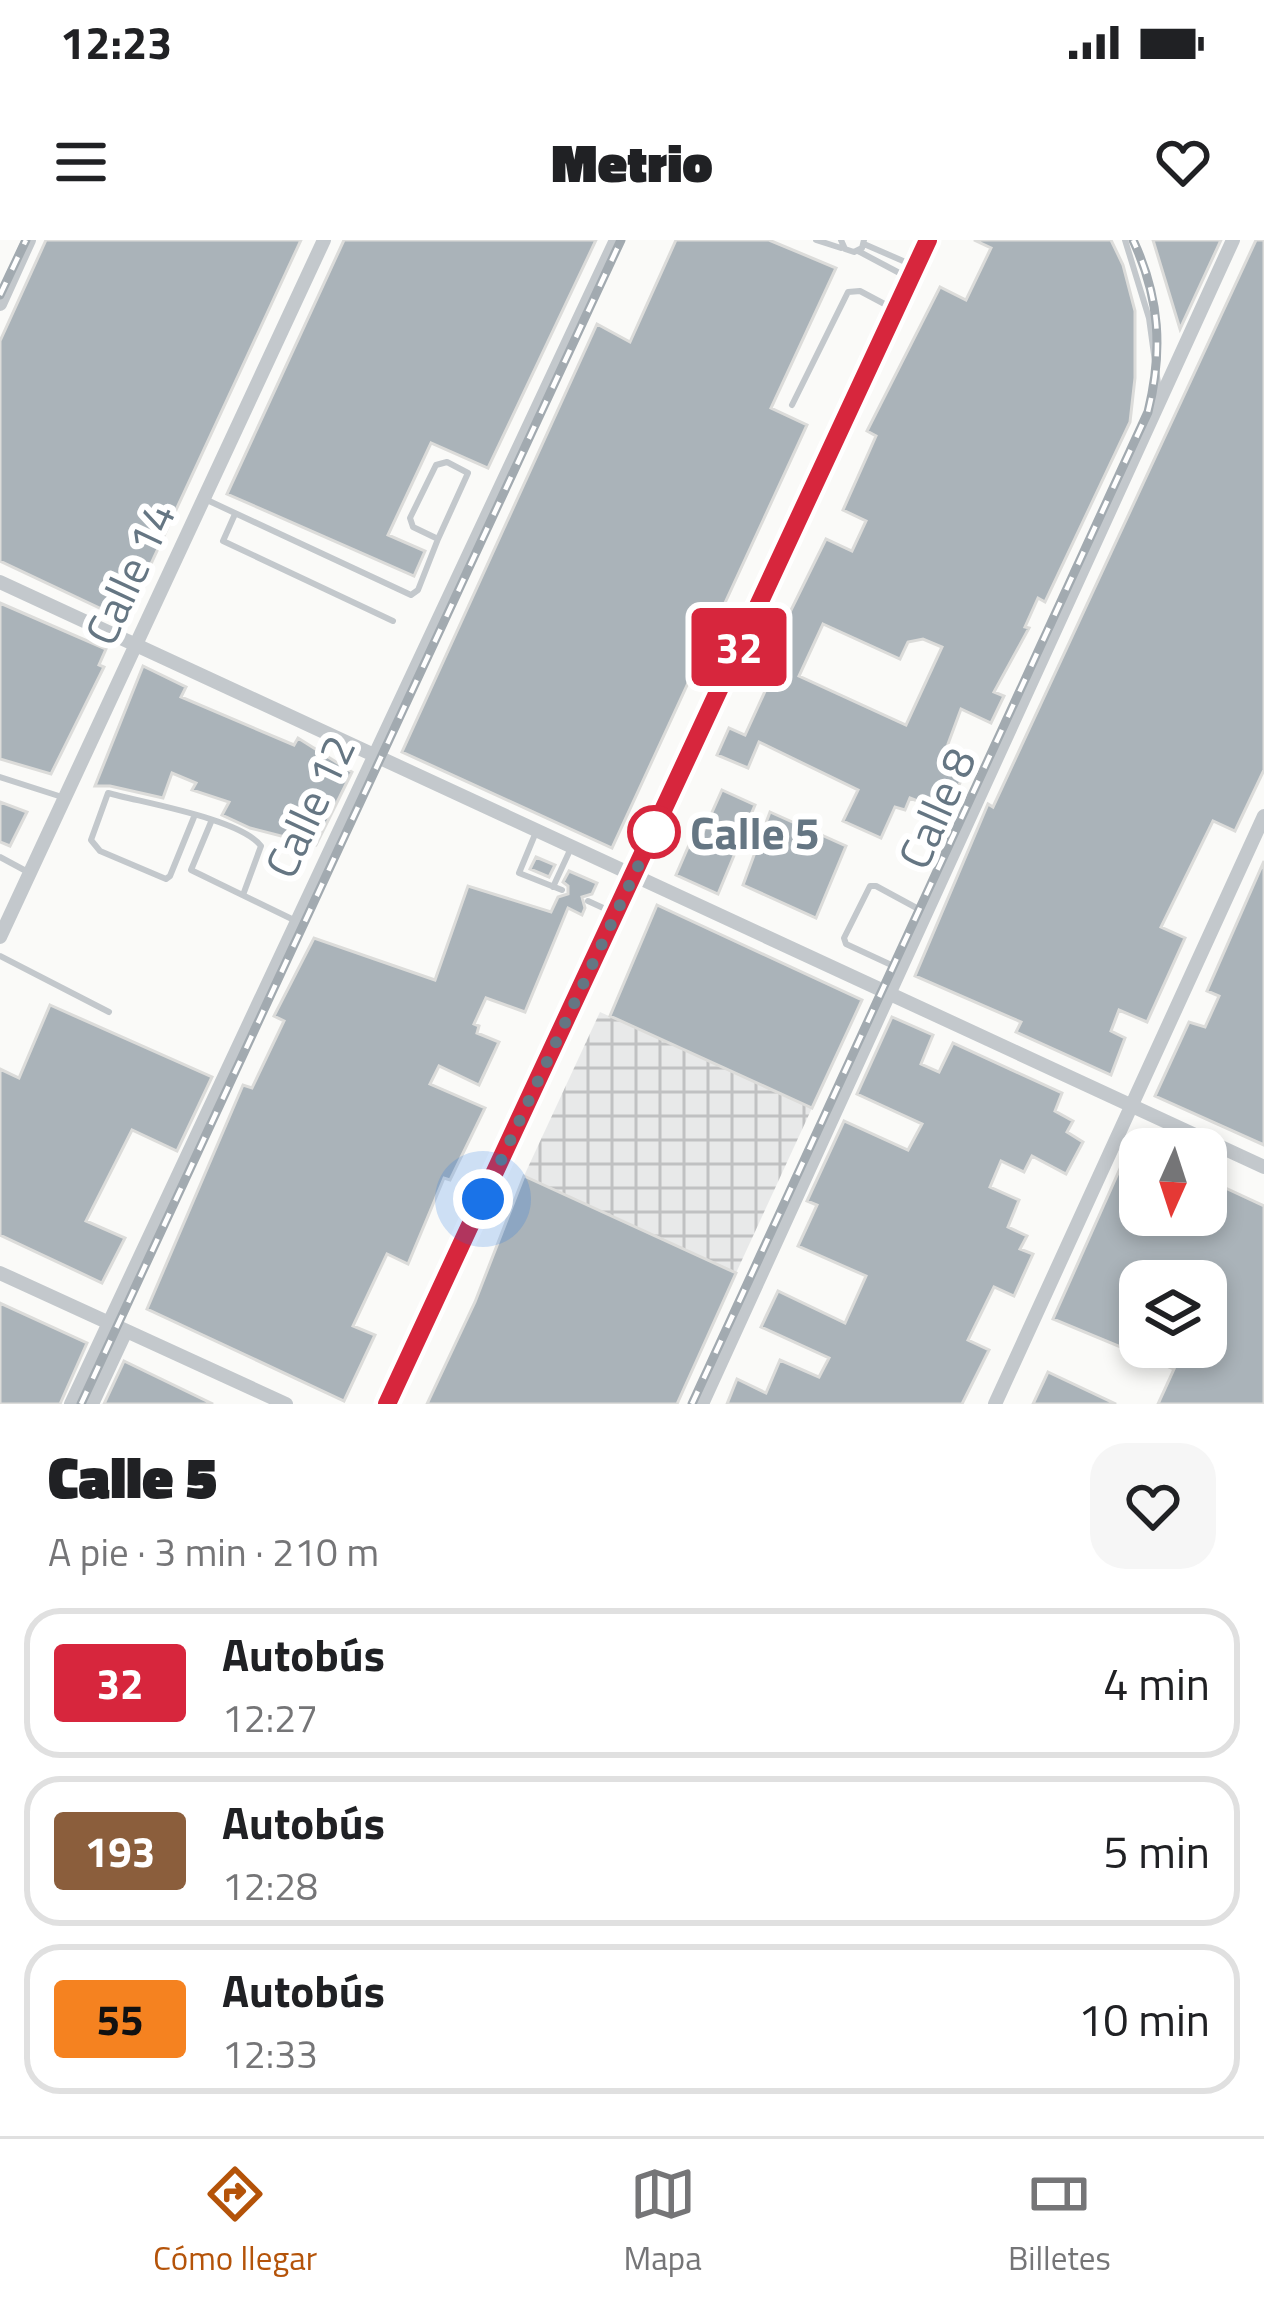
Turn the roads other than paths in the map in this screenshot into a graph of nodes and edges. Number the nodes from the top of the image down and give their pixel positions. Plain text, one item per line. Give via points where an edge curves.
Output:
1 (29, 240) edge
2 (324, 240) edge
3 (616, 240) edge
4 (816, 240) edge
5 (841, 240) edge
6 (928, 240) edge
7 (1125, 240) edge
8 (1233, 240) edge
9 (862, 245) edge
10 (845, 249) junction
11 (913, 273) junction
12 (0, 304) edge
13 (895, 310) junction
14 (1160, 400) junction
15 (792, 405) dead end
16 (203, 499) junction
17 (235, 514) junction
18 (438, 539) junction
19 (0, 582) edge
20 (393, 621) dead end
21 (136, 645) junction
22 (372, 757) junction
23 (0, 777) edge
24 (65, 799) junction
25 (1264, 816) edge
26 (194, 817) junction
27 (211, 822) junction
28 (536, 832) junction
29 (571, 848) junction
30 (0, 857) edge
31 (29, 873) junction
32 (633, 877) junction
33 (243, 895) junction
34 (588, 901) dead end
35 (616, 913) junction
36 (927, 914) junction
37 (296, 921) junction
38 (0, 937) edge
39 (0, 956) edge
40 (902, 970) junction
41 (891, 995) junction
42 (109, 1012) dead end
43 (1134, 1106) junction
44 (1264, 1167) edge
45 (0, 1274) edge
46 (109, 1323) junction
47 (126, 1331) junction
48 (71, 1404) edge
49 (92, 1404) edge
50 (286, 1404) edge
51 (387, 1404) edge
52 (702, 1404) edge
53 (995, 1404) edge

1 - 12 street
2 - 16 street, Calle 14
3 - 22 street, Calle 12
4 - 10 lane
5 - 10 lane
6 - 11 main road
7 - 14 lane via 1149,318
8 - 14 street, Calle 8
9 - 10 lane
9 - 11 lane
9 - 11 lane
11 - 13 main road
13 - 15 lane via 848,292
13 - 32 main road
14 - 36 street, Calle 8
16 - 17 lane
16 - 21 street, Calle 14
17 - 18 lane via 407,595 418,590
17 - 20 lane via 224,541
18 - 18 lane via 468,473 447,462 436,465 410,518
19 - 21 street
21 - 22 street
21 - 24 street, Calle 14
22 - 28 street
22 - 37 street, Calle 12
23 - 24 lane
24 - 31 street, Calle 14
25 - 43 street
26 - 26 lane via 108,793 91,840 166,879
26 - 27 lane
27 - 33 lane via 261,844
27 - 33 lane via 190,869
28 - 29 street
28 - 29 lane via 519,873 558,888
29 - 32 street
30 - 31 lane
31 - 38 street, Calle 14
32 - 35 main road
32 - 41 street
33 - 37 lane
34 - 35 lane
35 - 51 main road
36 - 40 street, Calle 8
36 - 40 lane via 870,886 844,938
37 - 46 street, Calle 12
39 - 42 lane
40 - 41 street, Calle 8
41 - 43 street
41 - 52 street, Calle 8
43 - 44 street
43 - 53 street
45 - 46 street
46 - 47 street
46 - 48 street, Calle 12
47 - 49 street
47 - 50 street

